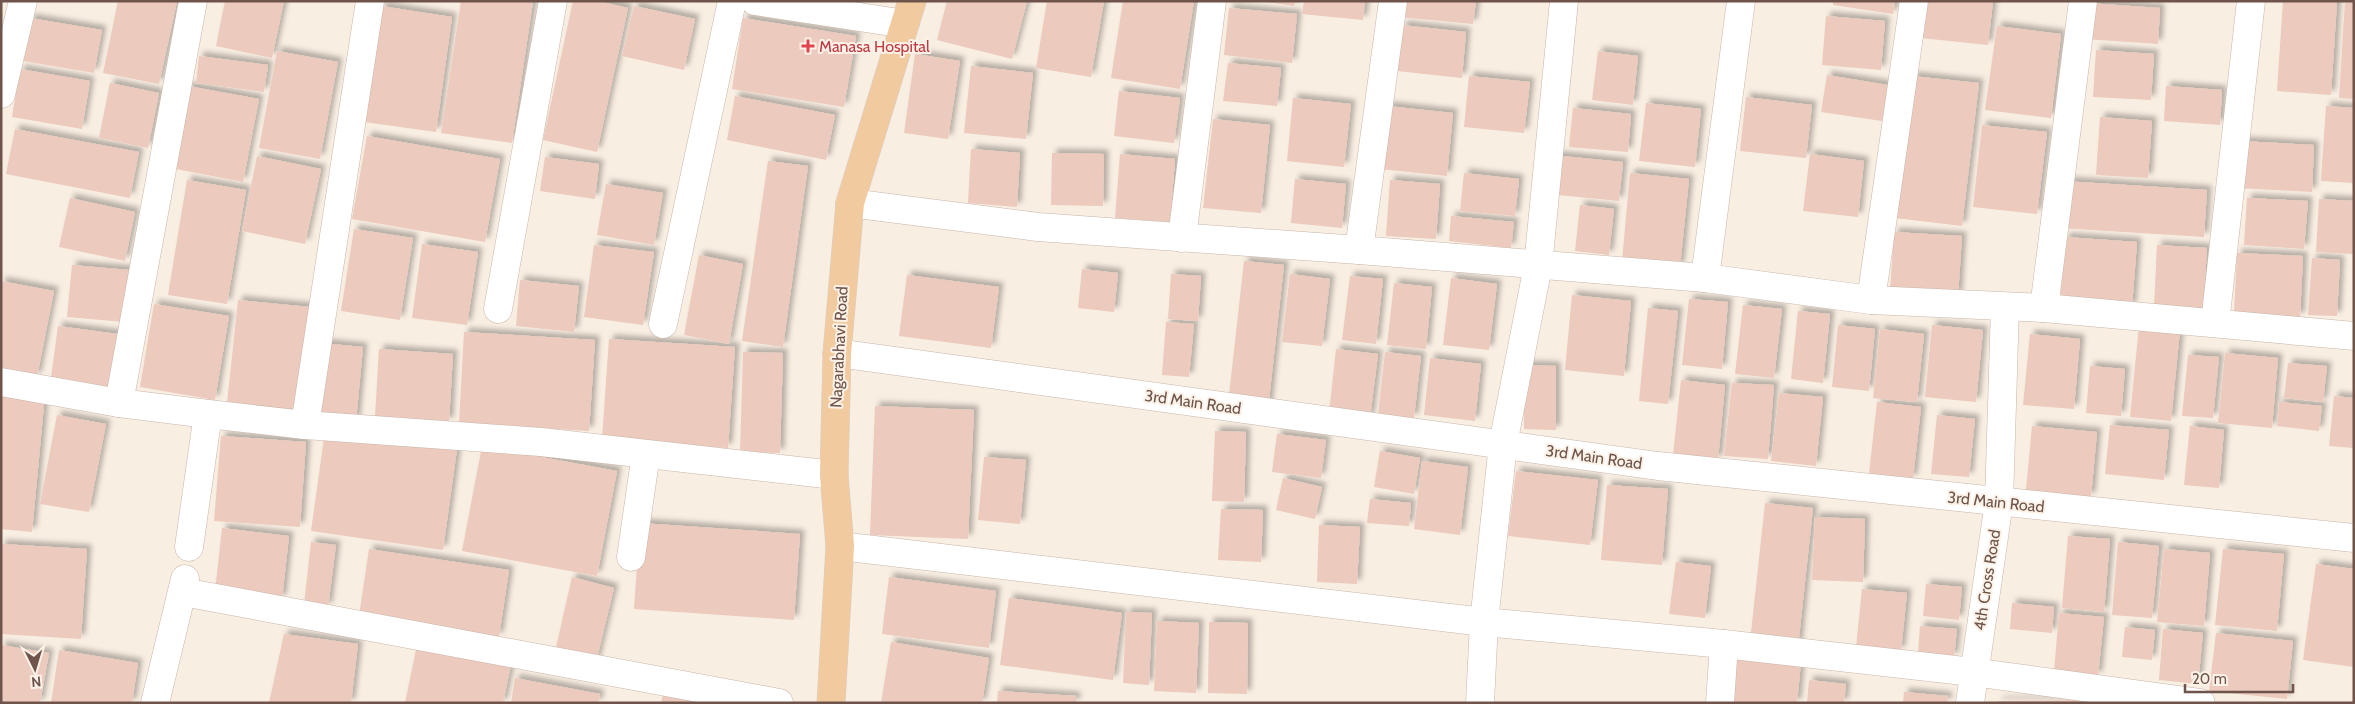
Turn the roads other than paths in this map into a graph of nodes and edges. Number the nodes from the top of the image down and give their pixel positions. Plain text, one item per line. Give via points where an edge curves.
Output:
1 (24, 1) edge
2 (193, 1) edge
3 (370, 1) edge
4 (552, 1) edge
5 (732, 1) edge
6 (755, 1) edge
7 (1212, 1) edge
8 (1393, 1) edge
9 (1564, 1) edge
10 (1741, 1) edge
11 (1914, 1) edge
12 (2083, 1) edge
13 (2251, 1) edge
14 (908, 13) edge
15 (1, 94) edge
16 (850, 203) junction
17 (1182, 238) junction
18 (1359, 250) junction
19 (1538, 266) junction
20 (1705, 278) junction
21 (1871, 300) junction
22 (2005, 307) junction
23 (2044, 308) junction
24 (498, 309) dead end
25 (2216, 323) junction
26 (663, 324) dead end
27 (2354, 336) edge
28 (837, 353) junction
29 (1, 382) edge
30 (119, 402) junction
31 (208, 414) junction
32 (306, 425) junction
33 (1502, 444) junction
34 (646, 454) junction
35 (834, 475) junction
36 (1999, 502) junction
37 (2354, 538) edge
38 (840, 546) junction
39 (189, 547) dead end
40 (632, 557) dead end
41 (1484, 622) junction
42 (1724, 644) junction
43 (1973, 672) junction
44 (155, 703) edge
45 (779, 703) edge
46 (831, 703) edge
47 (1480, 703) edge
48 (1720, 703) edge
49 (1970, 703) edge
50 (2201, 703) edge

1 - 15 street
2 - 30 street
3 - 32 street
4 - 24 street
5 - 26 street
6 - 14 street
7 - 17 street
8 - 18 street
9 - 19 street
10 - 20 street
11 - 21 street
12 - 23 street
13 - 25 street
14 - 16 main road, Nagarabhavi Road
16 - 17 street via 1038,227
16 - 28 main road, Nagarabhavi Road
17 - 18 street
18 - 19 street
19 - 20 street
19 - 33 street
20 - 21 street
21 - 22 street
22 - 23 street
22 - 36 street, 4th Cross Road
23 - 25 street
25 - 27 street
28 - 33 street, 3rd Main Road
28 - 35 main road, Nagarabhavi Road
29 - 30 street
30 - 31 street
31 - 32 street
31 - 39 street
32 - 34 street via 542,442
33 - 36 street, 3rd Main Road via 1658,466
33 - 41 street
34 - 35 street
34 - 40 street
35 - 38 main road, Nagarabhavi Road
36 - 37 street, 3rd Main Road
36 - 43 street, 4th Cross Road
38 - 41 street
38 - 46 main road, Nagarabhavi Road
41 - 42 street
41 - 47 street
42 - 43 street
42 - 48 street
43 - 49 street, 4th Cross Road
43 - 50 street
44 - 45 street via 184,586

